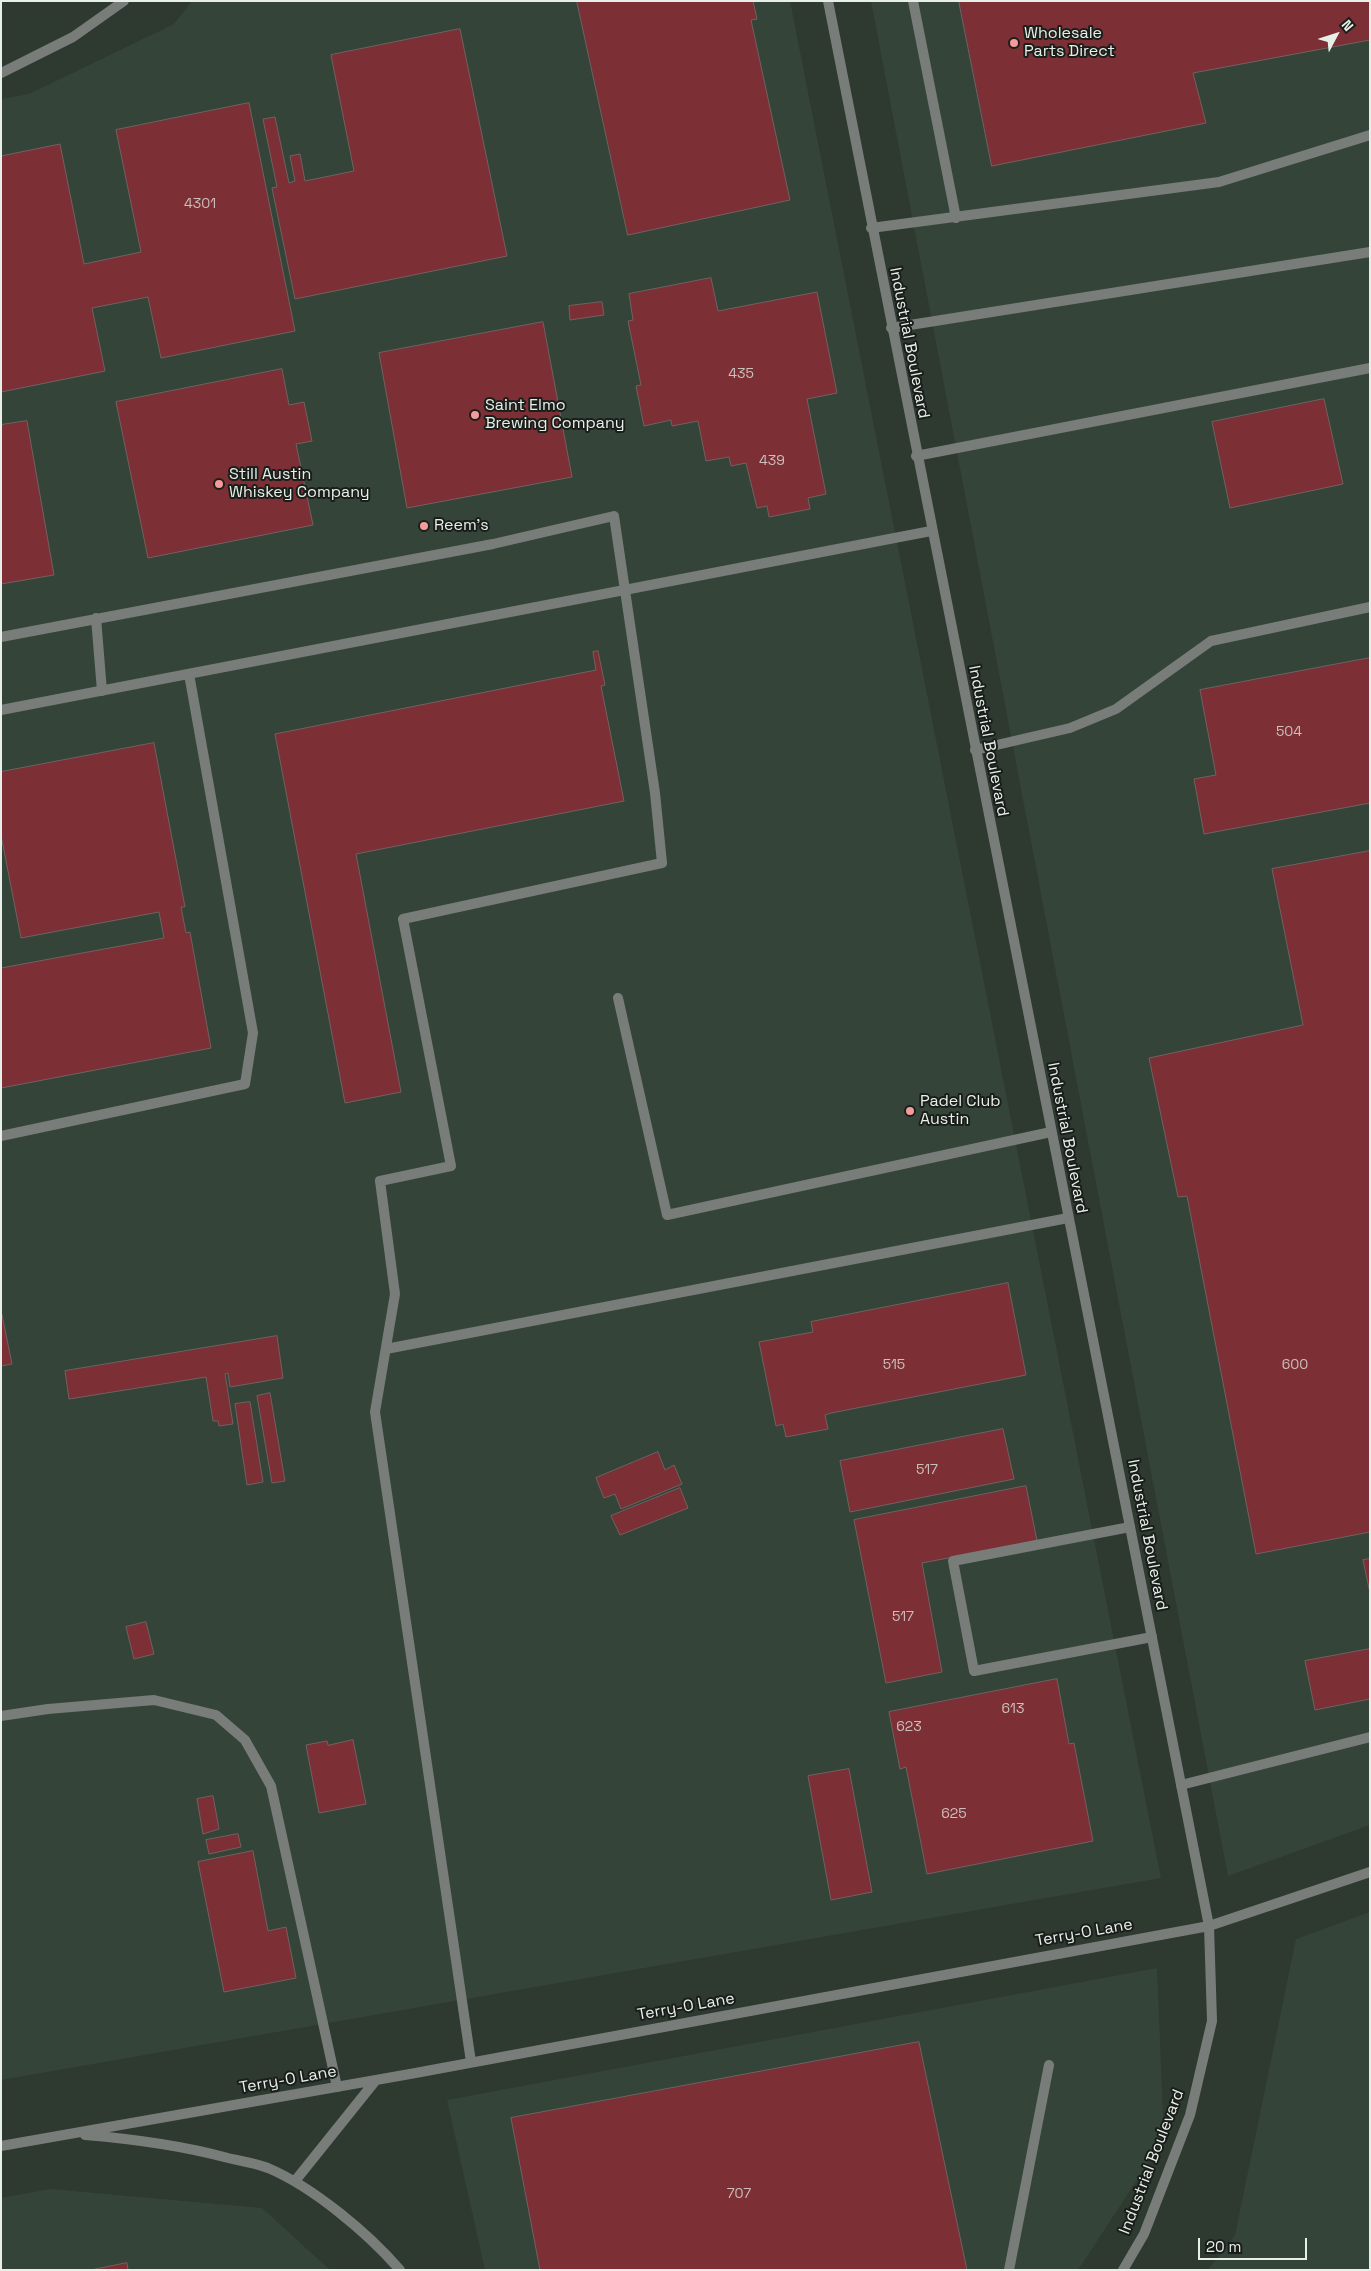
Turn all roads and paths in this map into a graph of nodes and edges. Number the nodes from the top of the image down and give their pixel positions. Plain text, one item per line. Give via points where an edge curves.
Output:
1 (124, 1) edge
2 (828, 1) edge
3 (912, 1) edge
4 (1, 73) edge
5 (1370, 135) edge
6 (956, 218) junction
7 (871, 228) junction
8 (1370, 252) edge
9 (891, 328) junction
10 (1370, 368) edge
11 (916, 456) junction
12 (931, 531) junction
13 (624, 590) junction
14 (1370, 607) edge
15 (96, 618) junction
16 (1, 637) edge
17 (189, 674) junction
18 (102, 691) junction
19 (1, 710) edge
20 (975, 750) junction
21 (618, 998) dead end
22 (1051, 1132) junction
23 (1, 1136) edge
24 (1068, 1218) junction
25 (386, 1349) junction
26 (1130, 1527) junction
27 (1152, 1637) junction
28 (1, 1716) edge
29 (1370, 1737) edge
30 (1181, 1785) junction
31 (1370, 1872) edge
32 (1209, 1926) junction
33 (471, 2062) junction
34 (1049, 2065) dead end
35 (376, 2080) junction
36 (337, 2087) junction
37 (71, 2134) junction
38 (1, 2146) edge
39 (295, 2181) junction
40 (400, 2270) edge
41 (1009, 2270) edge
42 (1123, 2270) edge

1 - 4 street via 73,37
2 - 7 street, Industrial Boulevard
3 - 6 street
5 - 6 street via 1219,182
6 - 7 street
7 - 9 street, Industrial Boulevard
8 - 9 street
9 - 11 street, Industrial Boulevard
10 - 11 street
11 - 12 street, Industrial Boulevard
12 - 13 street
12 - 20 street, Industrial Boulevard
13 - 15 street via 614,516 493,544
13 - 17 street
13 - 25 street via 655,793 662,863 403,919 451,1166 380,1181 395,1294
14 - 20 street via 1211,641 1116,709 1070,728
15 - 16 street
15 - 18 street
17 - 18 street
17 - 23 street via 252,1033 244,1084
18 - 19 street
20 - 22 street, Industrial Boulevard
21 - 22 street via 667,1215
22 - 24 street, Industrial Boulevard
24 - 25 street
24 - 26 street, Industrial Boulevard
25 - 33 street via 375,1412
26 - 27 street, Industrial Boulevard
26 - 27 street via 953,1561 974,1671
27 - 30 street, Industrial Boulevard
28 - 36 street via 154,1700 216,1715 245,1740 271,1786
29 - 30 street
30 - 32 street, Industrial Boulevard
31 - 32 street, Terry-O Lane
32 - 33 street, Terry-O Lane
32 - 42 street, Industrial Boulevard via 1212,2021 1190,2115 1144,2234
33 - 35 street, Terry-O Lane
34 - 41 street
35 - 36 street, Terry-O Lane
35 - 39 street
36 - 37 street, Terry-O Lane
37 - 38 street, Terry-O Lane
37 - 39 street via 147,2140 192,2148 267,2168
39 - 40 street via 335,2210

